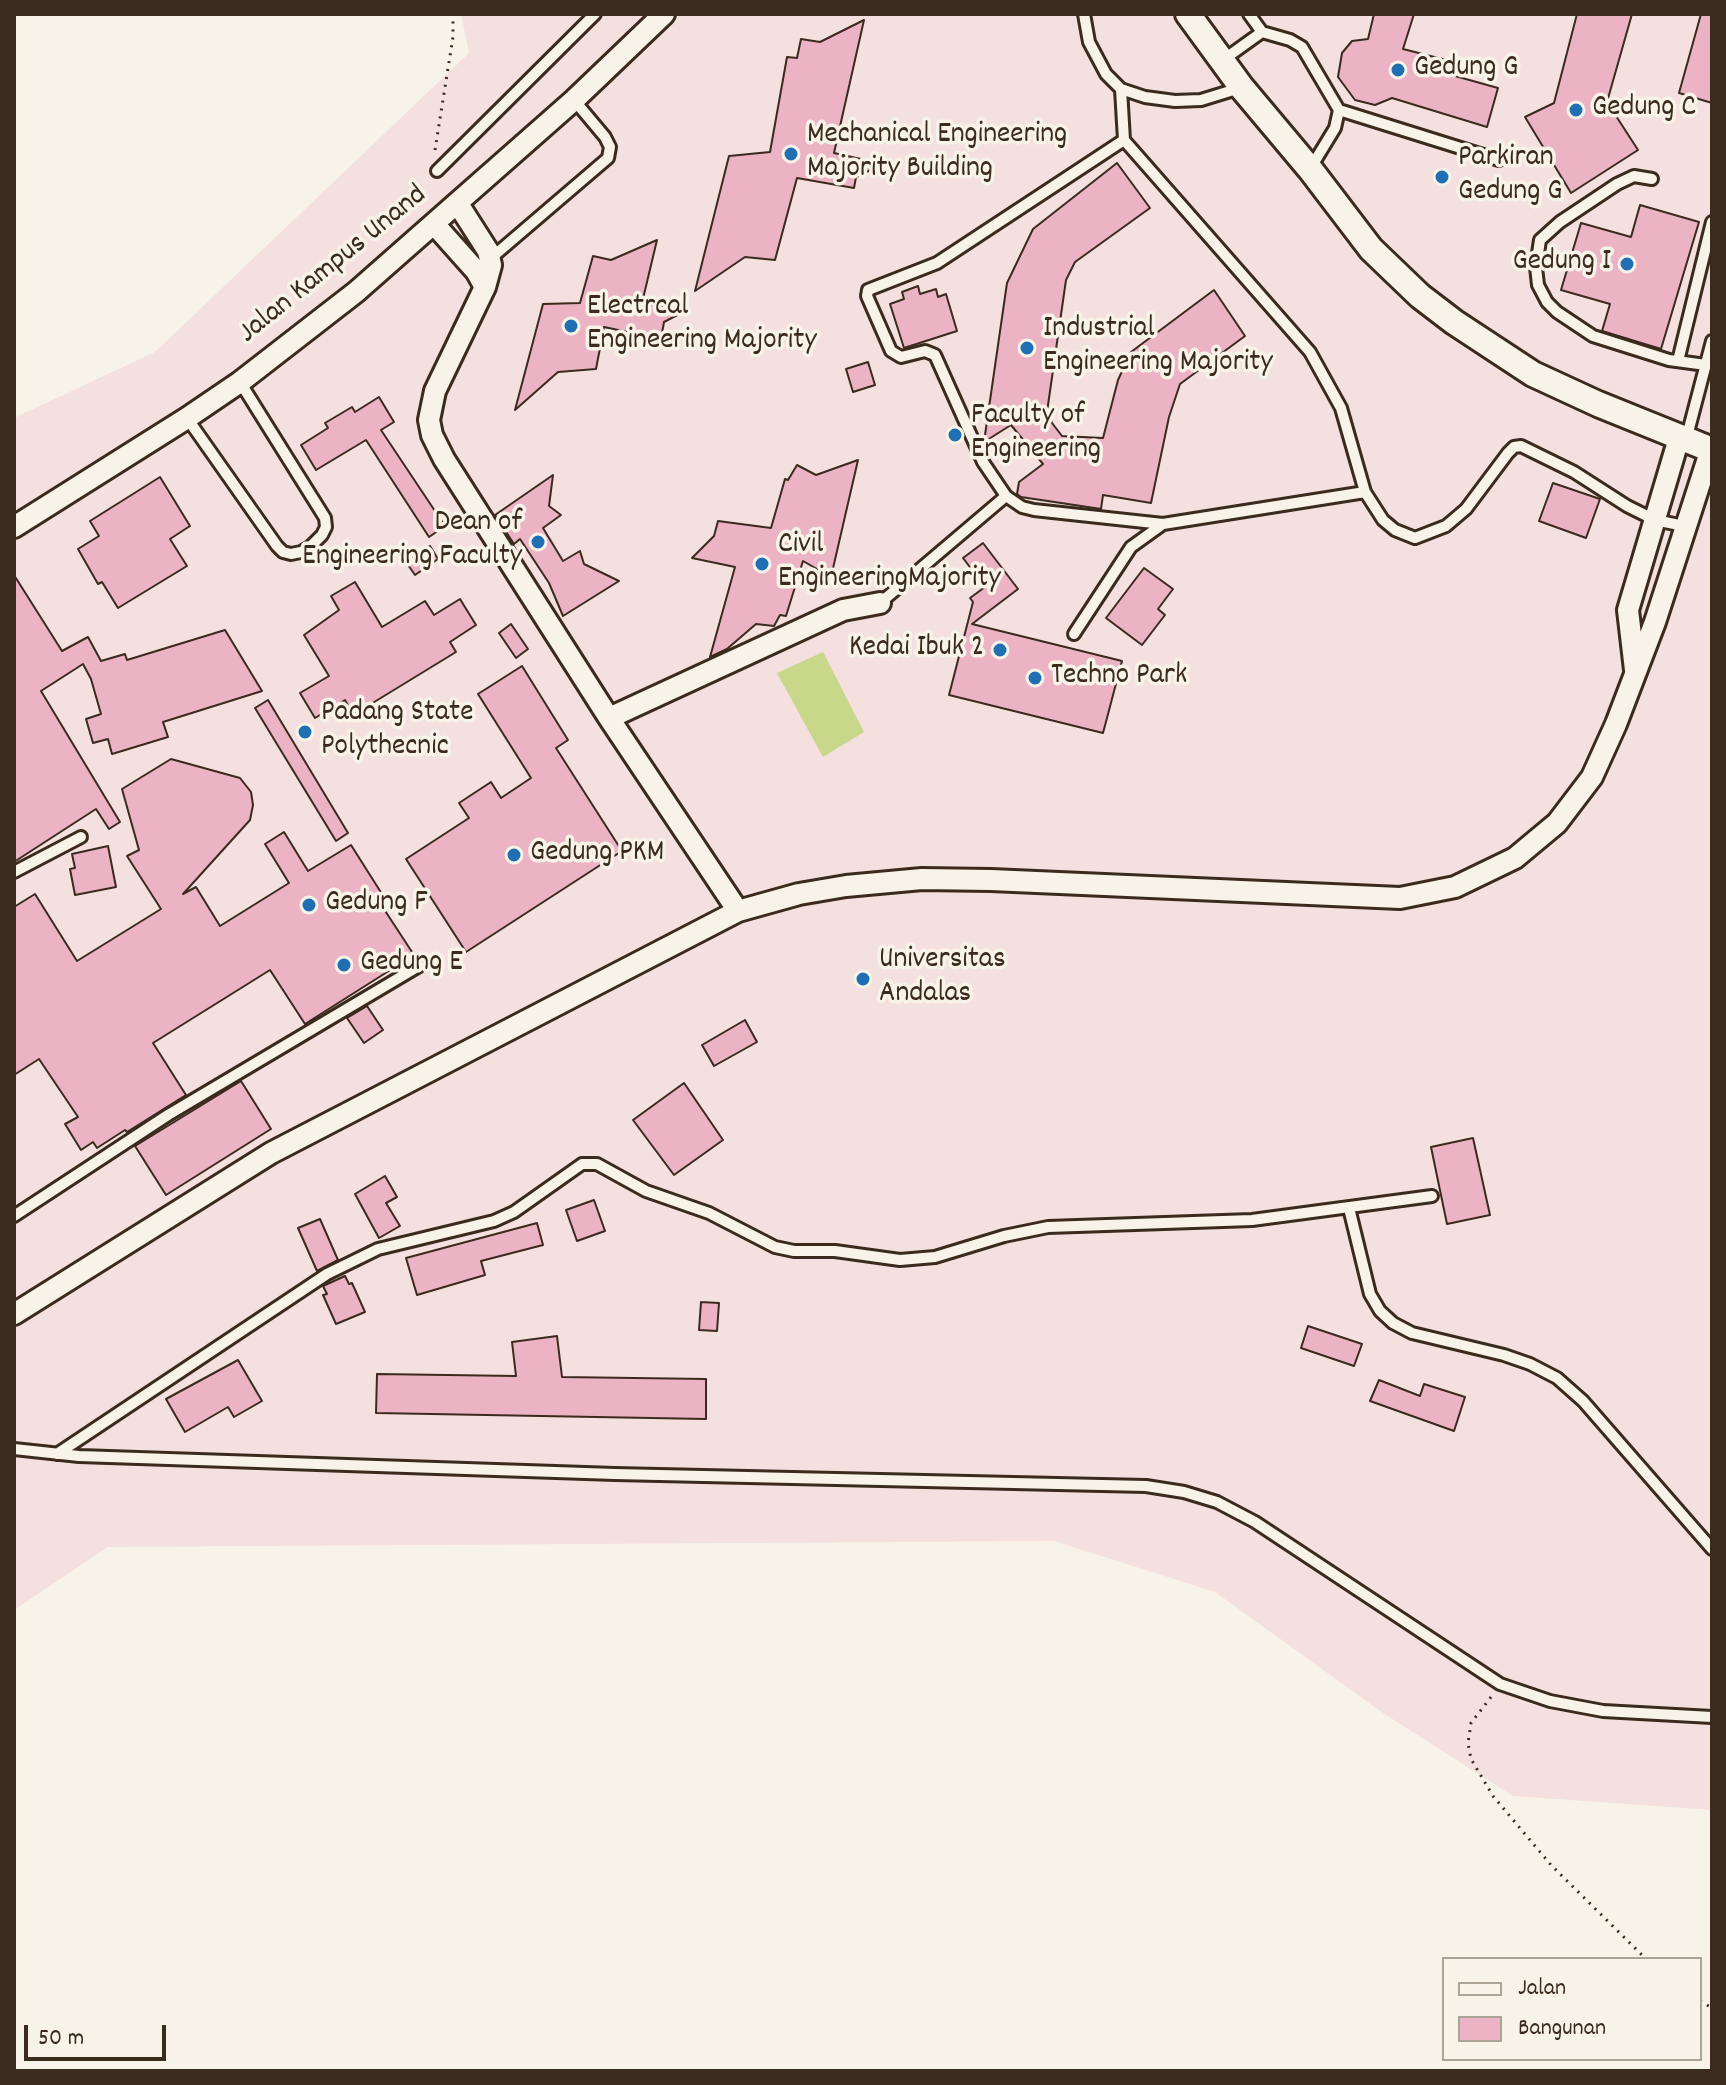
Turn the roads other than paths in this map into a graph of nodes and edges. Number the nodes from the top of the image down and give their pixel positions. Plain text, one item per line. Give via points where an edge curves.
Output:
1 (595, 14) edge
2 (664, 14) edge
3 (1084, 14) edge
4 (1188, 14) edge
5 (1249, 14) edge
6 (1262, 32) junction
7 (1222, 61) junction
8 (1242, 88) junction
9 (1121, 89) junction
10 (574, 100) junction
11 (1339, 110) junction
12 (1124, 140) junction
13 (1499, 160) dead end
14 (1310, 169) junction
15 (437, 171) road end
16 (1652, 179) dead end
17 (458, 204) junction
18 (1712, 222) edge
19 (435, 225) junction
20 (484, 272) junction
21 (1712, 341) edge
22 (1678, 361) junction
23 (1706, 365) junction
24 (240, 382) junction
25 (187, 418) junction
26 (1682, 439) junction
27 (1711, 450) edge
28 (1365, 492) junction
29 (1006, 496) junction
30 (1655, 520) junction
31 (1163, 524) junction
32 (1684, 526) junction
33 (14, 527) edge
34 (880, 603) joint
35 (1074, 634) dead end
36 (1636, 674) junction
37 (609, 718) junction
38 (81, 837) dead end
39 (14, 872) edge
40 (738, 911) junction
41 (419, 966) dead end
42 (1432, 1196) dead end
43 (1349, 1208) junction
44 (14, 1216) edge
45 (14, 1314) edge
46 (14, 1449) edge
47 (57, 1454) junction
48 (1712, 1549) edge
49 (1712, 1717) edge

1 - 15 lane
2 - 10 street, Jalan Kampus Unand
3 - 9 lane via 1089,42
4 - 7 street
5 - 6 lane
6 - 7 lane
6 - 11 lane via 1302,47
7 - 8 street
8 - 9 lane via 1175,101
8 - 14 street
9 - 12 lane
10 - 17 street, Jalan Kampus Unand
10 - 20 lane via 605,137 608,158
11 - 13 lane
11 - 14 lane via 1335,128
12 - 28 lane via 1310,352 1341,408
12 - 29 lane via 937,263 868,290 894,354 925,351 938,359 983,462
14 - 26 street via 1371,249 1454,322 1533,374
16 - 22 lane via 1634,176 1617,184 1540,240 1538,285 1547,302 1580,330
17 - 19 street, Jalan Kampus Unand
17 - 20 street
18 - 22 lane
19 - 20 street
19 - 24 street, Jalan Kampus Unand
20 - 37 street via 435,391 429,420 432,435
21 - 23 lane
22 - 23 lane
23 - 26 lane
24 - 25 street, Jalan Kampus Unand
24 - 25 lane via 325,518 326,527 311,546 291,554 277,546
25 - 33 street, Jalan Kampus Unand
26 - 27 street
26 - 30 street
27 - 32 street
28 - 30 lane via 1395,530 1415,538 1428,535 1466,509 1508,453 1521,446
28 - 31 lane
29 - 31 lane via 1034,510
29 - 34 lane
30 - 32 lane
30 - 36 street via 1628,610
31 - 35 lane via 1131,547
32 - 36 street
34 - 37 street via 843,610
36 - 40 street via 1592,777 1557,823 1515,858 1455,887 1400,898 922,879 799,894
37 - 40 street
38 - 39 lane
40 - 45 street via 271,1153
41 - 44 lane via 168,1115
42 - 43 lane
43 - 47 lane via 1252,1220 1048,1227 935,1257 900,1260 775,1247 709,1213 636,1187 597,1164 582,1164 494,1221 378,1249 327,1274
43 - 48 lane via 1370,1294 1380,1311 1412,1333 1504,1355 1557,1378
46 - 47 lane
47 - 49 lane via 1146,1486 1184,1492 1255,1522 1500,1684 1603,1711

